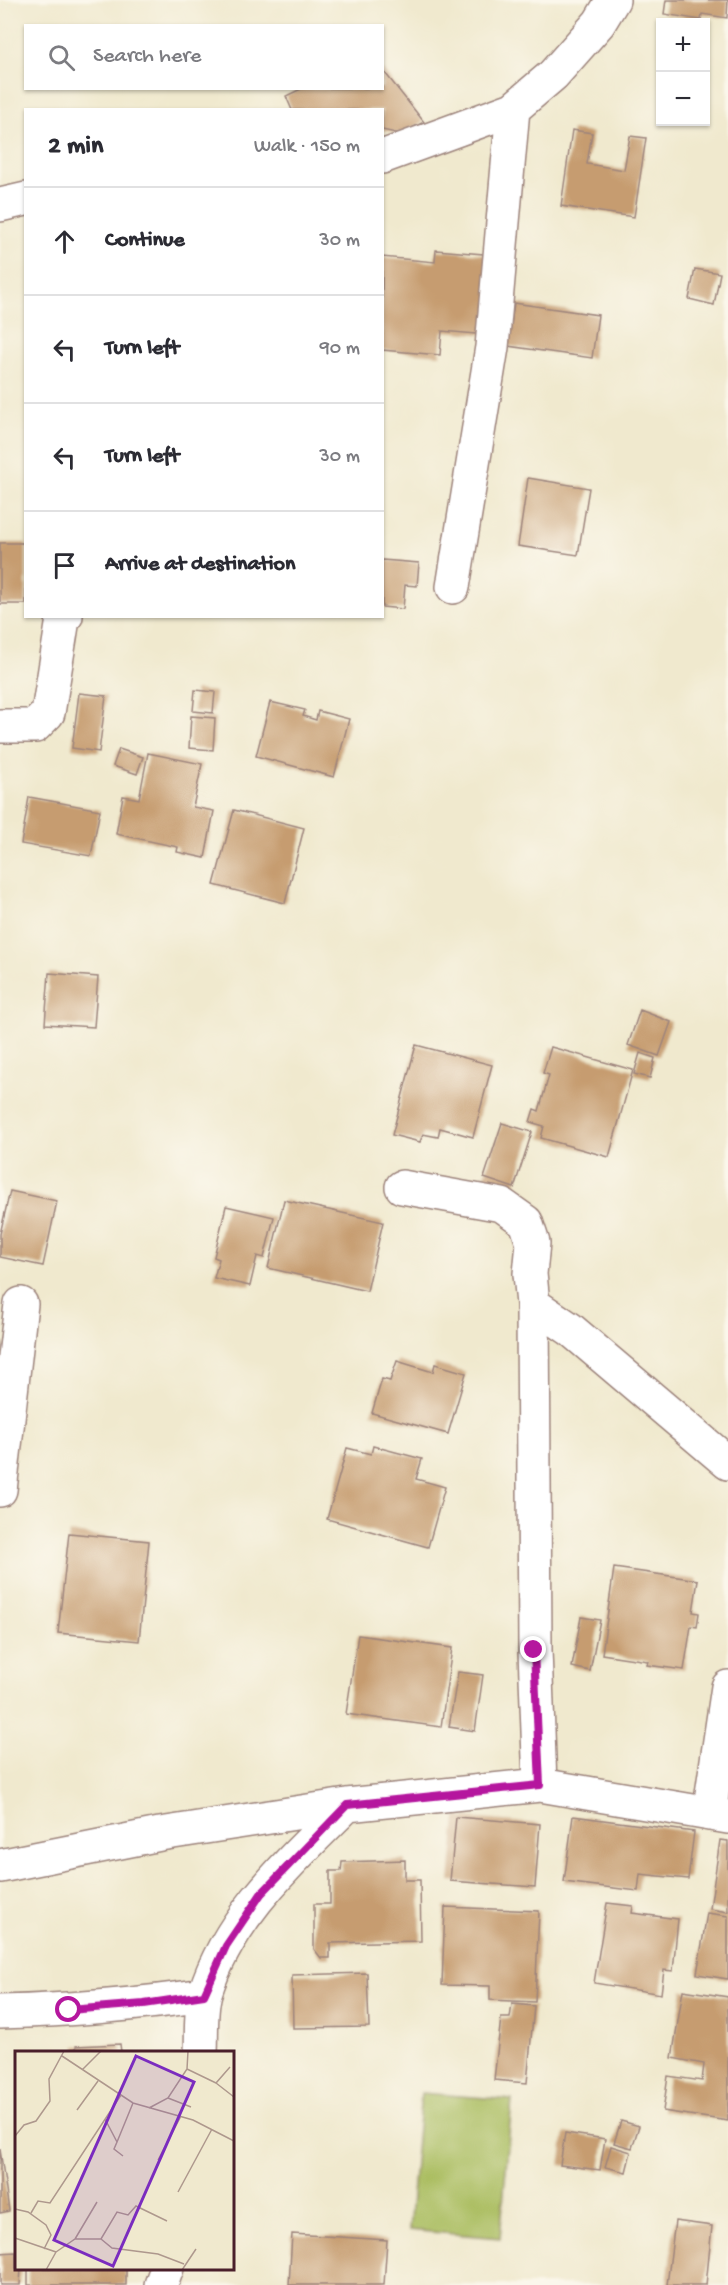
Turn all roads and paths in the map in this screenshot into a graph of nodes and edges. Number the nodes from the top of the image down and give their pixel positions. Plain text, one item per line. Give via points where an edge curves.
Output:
1 (613, 0) edge
2 (513, 109) junction
3 (384, 156) edge
4 (24, 200) edge
5 (0, 205) edge
6 (453, 587) dead end
7 (64, 618) edge
8 (0, 726) edge
9 (402, 1187) dead end
10 (21, 1304) dead end
11 (533, 1304) junction
12 (728, 1462) edge
13 (0, 1490) edge
14 (728, 1687) edge
15 (540, 1785) junction
16 (347, 1805) junction
17 (718, 1815) edge
18 (0, 1866) edge
19 (204, 1995) junction
20 (0, 2012) edge
21 (201, 2051) edge
22 (166, 2270) edge
23 (161, 2285) edge

1 - 2 street via 599,23 553,75
2 - 3 street
2 - 6 street via 492,346
4 - 5 street
7 - 8 street via 48,713 35,726
9 - 11 street via 502,1205 526,1222 533,1243
10 - 13 street
11 - 12 street via 570,1329
11 - 15 street via 534,1650
14 - 17 street
15 - 16 street
15 - 17 street
16 - 18 street via 160,1834
16 - 19 street via 261,1894 226,1946
19 - 20 street via 144,2004
19 - 21 street
22 - 23 street

